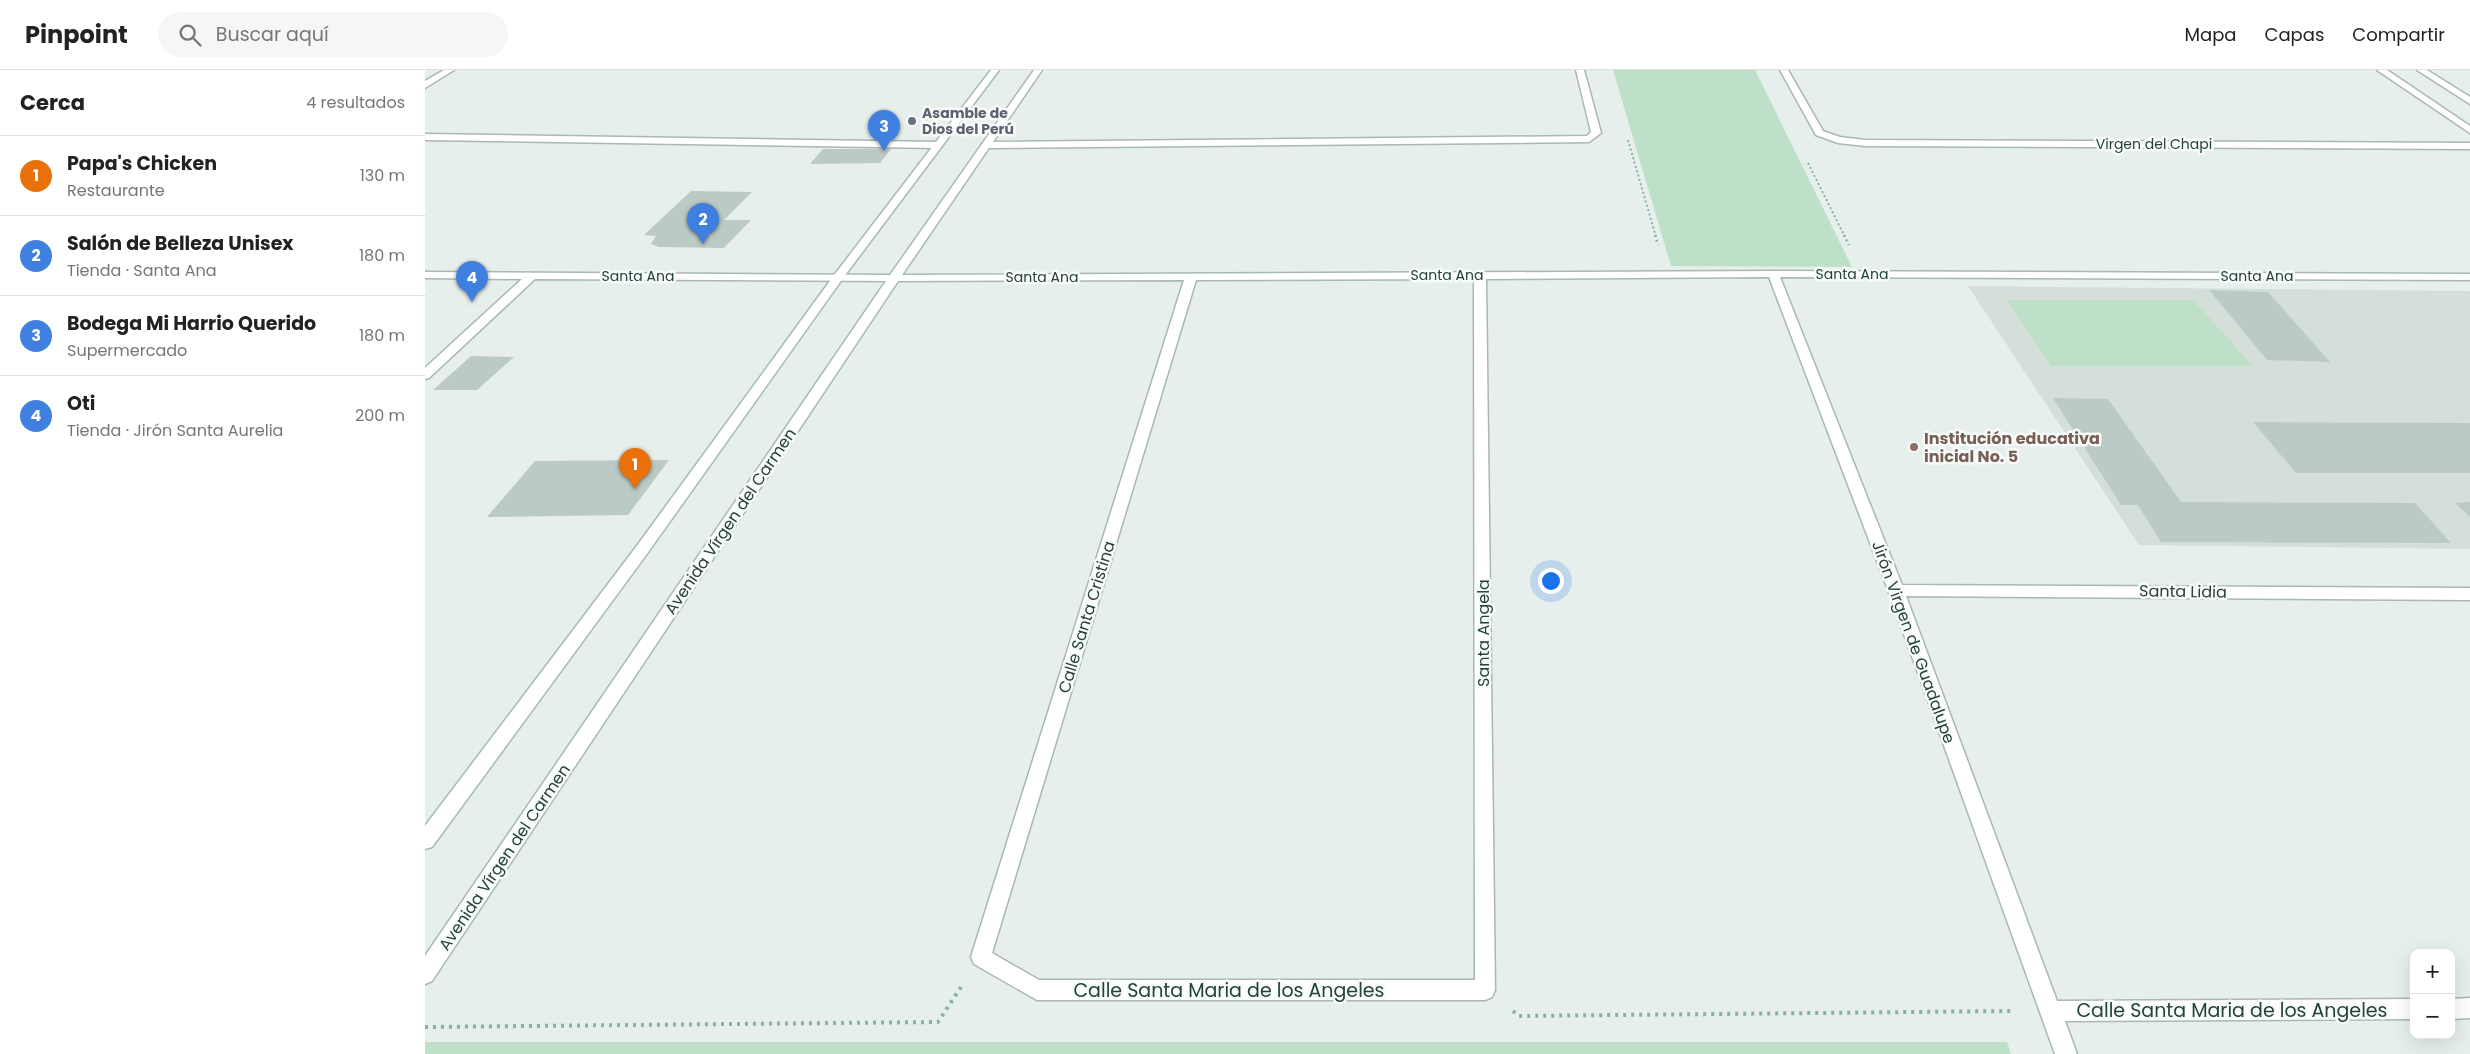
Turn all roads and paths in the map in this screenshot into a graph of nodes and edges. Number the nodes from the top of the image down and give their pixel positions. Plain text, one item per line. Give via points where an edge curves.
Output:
1 (450, 70) edge
2 (995, 70) edge
3 (1038, 70) edge
4 (1580, 70) edge
5 (1784, 70) edge
6 (2381, 70) edge
7 (2421, 70) edge
8 (425, 85) edge
9 (2470, 101) edge
10 (2470, 130) edge
11 (1627, 135) dead end
12 (425, 137) edge
13 (938, 145) junction
14 (986, 145) junction
15 (2470, 146) edge
16 (1807, 159) dead end
17 (1667, 274) junction
18 (1773, 274) junction
19 (1863, 274) junction
20 (425, 275) edge
21 (1480, 275) junction
22 (533, 276) junction
23 (839, 276) junction
24 (1191, 277) junction
25 (2470, 277) edge
26 (894, 278) junction
27 (425, 375) edge
28 (1896, 590) junction
29 (2470, 594) edge
30 (425, 841) edge
31 (981, 957) junction
32 (425, 974) edge
33 (1485, 990) junction
34 (2455, 1008) edge
35 (2470, 1008) edge
36 (2410, 1009) edge
37 (2050, 1011) junction
38 (425, 1027) edge
39 (2066, 1054) edge

1 - 8 street
2 - 13 street
3 - 14 street, Avenida Vírgen del Carmen
4 - 14 street via 1596,133 1589,139
5 - 15 street, Virgen del Chapi via 1819,133 1838,140 1875,143
6 - 10 street
7 - 9 street
11 - 17 path
12 - 13 street
13 - 23 street
14 - 26 street, Avenida Vírgen del Carmen
16 - 19 path
17 - 18 street, Santa Ana
17 - 21 street, Santa Ana
18 - 19 street, Santa Ana
18 - 28 street, Jirón Virgen de Guadalupe
19 - 25 street, Santa Ana
20 - 22 street, Santa Ana
21 - 24 street, Santa Ana
21 - 33 street, Santa Angela
22 - 23 street, Santa Ana
22 - 27 street
23 - 26 street, Santa Ana
23 - 30 street via 644,547
24 - 26 street, Santa Ana
24 - 31 street, Calle Santa Cristina
26 - 32 street, Avenida Vírgen del Carmen
28 - 29 street, Santa Lidia
28 - 37 street, Jirón Virgen de Guadalupe
31 - 33 street, Calle Santa Maria de los Angeles via 1037,990
31 - 38 path via 938,1022
33 - 37 path via 1519,1016
34 - 35 street
36 - 37 street, Calle Santa Maria de los Angeles
37 - 39 street, Jirón Virgen de Guadalupe

